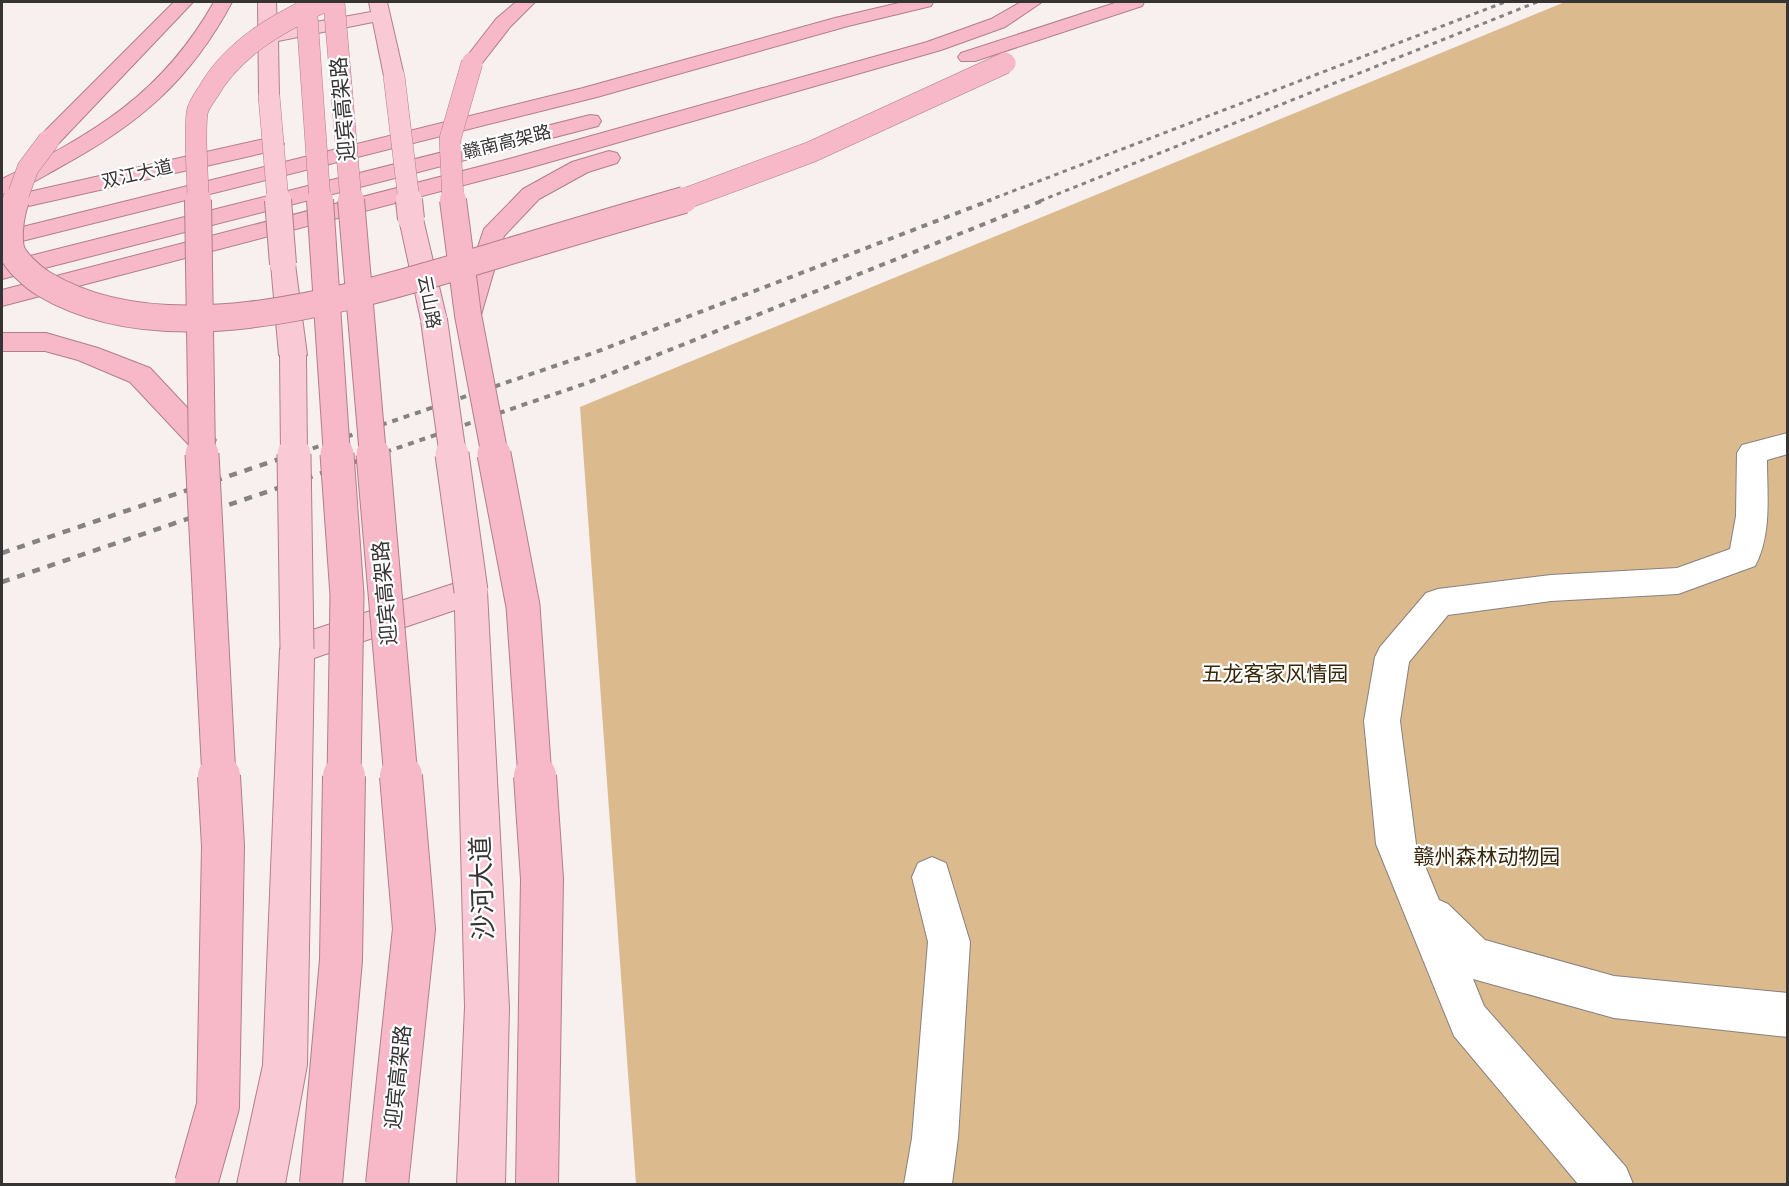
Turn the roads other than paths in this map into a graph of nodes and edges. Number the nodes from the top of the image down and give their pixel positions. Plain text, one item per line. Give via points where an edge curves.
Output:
1 (184, 2) edge
2 (223, 2) edge
3 (267, 2) edge
4 (306, 2) edge
5 (323, 2) edge
6 (334, 2) edge
7 (526, 2) edge
8 (871, 2) edge
9 (924, 2) edge
10 (1009, 2) edge
11 (1033, 2) edge
12 (1135, 2) edge
13 (1155, 2) edge
14 (380, 8) edge
15 (963, 14) dead end
16 (842, 22) junction
17 (268, 38) junction
18 (613, 115) dead end
19 (273, 144) junction
20 (2, 187) edge
21 (2, 206) edge
22 (2, 239) edge
23 (2, 271) edge
24 (2, 298) edge
25 (468, 315) junction
26 (2, 342) edge
27 (201, 440) junction
28 (1788, 443) edge
29 (471, 591) junction
30 (297, 649) junction
31 (932, 877) dead end
32 (1421, 904) junction
33 (1788, 1015) edge
34 (196, 1185) edge
35 (261, 1185) edge
36 (321, 1185) edge
37 (387, 1185) edge
38 (481, 1185) edge
39 (537, 1185) edge
40 (928, 1185) edge
41 (1609, 1185) edge

1 - 13 highway, bridge via 49,140 28,168 12,211 11,250 33,277 67,298 122,313 166,318 222,317 308,306 385,288 693,198 811,152 1005,63
2 - 20 highway via 189,57 153,96 114,127 59,161
3 - 17 main road
4 - 36 highway, 迎宾高架路, bridge via 346,595 341,960
5 - 27 highway, bridge via 249,44 219,74 197,110
6 - 37 highway, 迎宾高架路, bridge via 414,929
7 - 25 highway, bridge via 503,23 472,63 450,139 453,208
8 - 16 highway
9 - 16 highway, 赣南高架路
10 - 15 highway
11 - 24 highway via 998,23 934,46 517,164
12 - 25 highway, bridge via 957,60 580,167 531,194 494,234
14 - 17 main road
14 - 29 main road, 云山路, bridge via 394,76 411,219 434,320
16 - 22 highway, 赣南高架路 via 590,93
17 - 19 main road, bridge
18 - 23 highway, 赣南高架路
19 - 21 highway, 双江大道
19 - 30 main road, bridge via 293,355
25 - 39 highway, bridge via 523,606 542,879
26 - 27 highway via 46,342 140,375
27 - 34 highway, bridge via 223,846 218,1106
28 - 32 street via 1752,453 1752,516 1744,557 1678,581 1551,588 1438,603 1392,657 1382,721 1396,844
29 - 30 main road
29 - 38 main road, 沙河大道 via 487,1007
30 - 35 main road via 285,1065
31 - 40 street via 949,942
32 - 33 street via 1473,958 1614,997
32 - 41 street via 1469,1021

